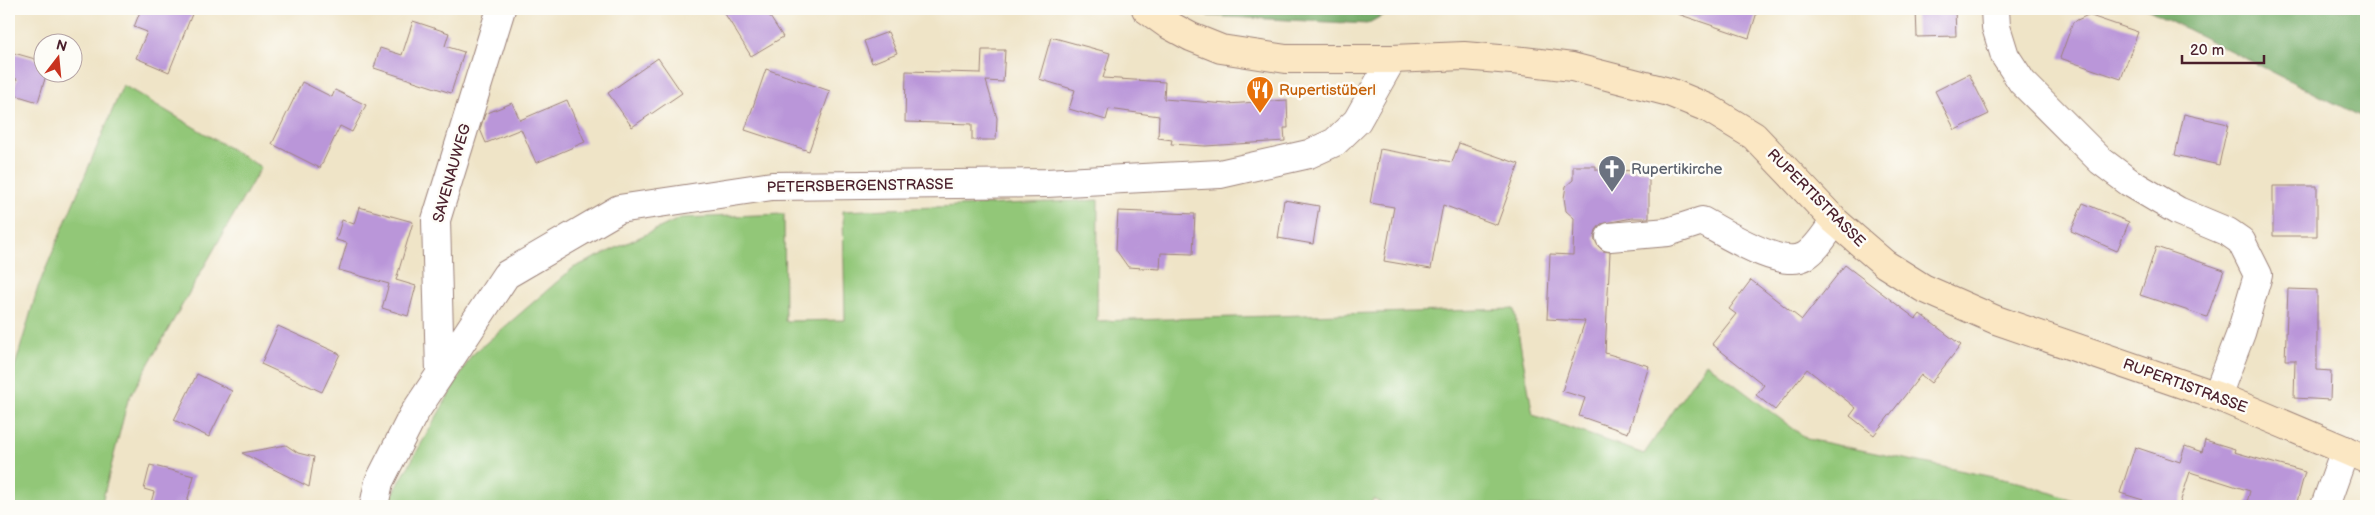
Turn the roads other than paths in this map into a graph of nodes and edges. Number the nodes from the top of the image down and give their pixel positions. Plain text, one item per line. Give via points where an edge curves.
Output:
1 (500, 9) edge
2 (1146, 9) edge
3 (1995, 9) edge
4 (1392, 59) junction
5 (1835, 221) junction
6 (1610, 237) dead end
7 (440, 372) junction
8 (2217, 396) junction
9 (2355, 454) edge
10 (374, 506) edge
11 (2325, 506) edge

1 - 7 street, SAVENAUWEG via 436,220
2 - 4 main road, RUPERTISTRASSE via 1191,37 1221,49 1286,59
3 - 8 street via 1996,27 2005,56 2022,82 2101,161 2153,198 2228,232 2241,242 2250,256 2258,275 2241,333
4 - 5 main road, RUPERTISTRASSE via 1464,56 1532,62 1572,67 1669,92 1708,108 1754,136
4 - 7 street, PETERSBERGENSTRASSE via 1357,121 1335,142 1309,154 1220,174 1046,183 772,186 619,209 506,275
5 - 6 street via 1816,246 1798,259 1774,258 1702,221 1668,232
5 - 8 main road, RUPERTISTRASSE via 1885,264 1923,288 1996,320
7 - 10 street, PETERSBERGENSTRASSE via 413,414 380,482
8 - 9 main road, RUPERTISTRASSE
9 - 11 street

